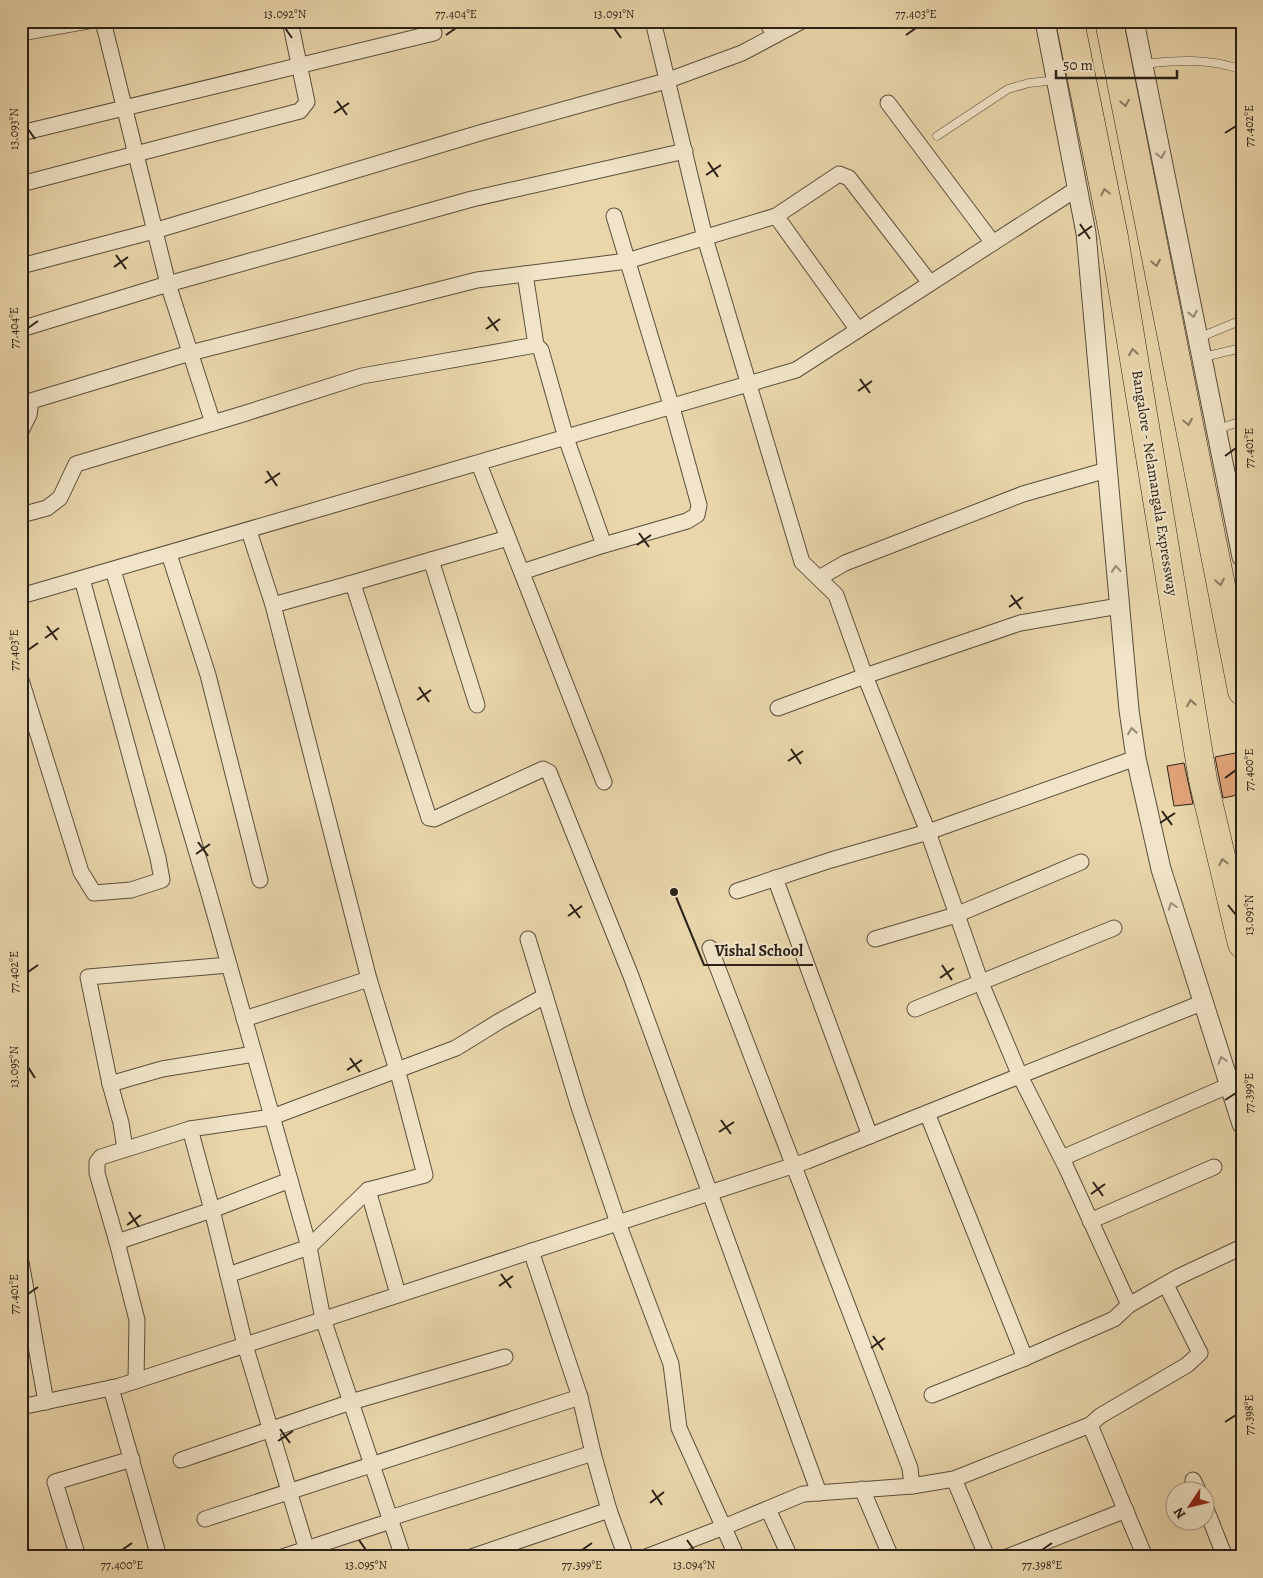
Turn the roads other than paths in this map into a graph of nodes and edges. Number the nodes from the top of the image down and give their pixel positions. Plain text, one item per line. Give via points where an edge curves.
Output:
1 (88, 21) edge
2 (103, 21) edge
3 (290, 21) edge
4 (653, 21) edge
5 (766, 21) edge
6 (802, 21) edge
7 (1045, 21) edge
8 (1070, 21) edge
9 (1109, 21) edge
10 (1134, 21) edge
11 (21, 33) edge
12 (434, 33) dead end
13 (775, 35) junction
14 (1142, 64) junction
15 (300, 66) junction
16 (1242, 70) edge
17 (1057, 80) junction
18 (666, 81) junction
19 (888, 102) dead end
20 (124, 109) junction
21 (21, 133) edge
22 (938, 136) dead end
23 (684, 151) junction
24 (135, 154) junction
25 (21, 184) edge
26 (1078, 188) junction
27 (614, 216) dead end
28 (776, 216) junction
29 (154, 231) junction
30 (705, 238) junction
31 (993, 243) junction
32 (627, 261) junction
33 (21, 266) edge
34 (525, 274) junction
35 (930, 283) junction
36 (168, 284) junction
37 (1242, 320) edge
38 (21, 329) edge
39 (858, 330) junction
40 (1198, 338) junction
41 (536, 345) junction
42 (1242, 348) edge
43 (190, 353) junction
44 (1201, 357) junction
45 (749, 384) junction
46 (671, 407) junction
47 (1242, 421) edge
48 (213, 423) junction
49 (1217, 429) junction
50 (21, 431) edge
51 (566, 438) junction
52 (478, 464) junction
53 (1107, 470) junction
54 (1234, 476) edge
55 (21, 515) edge
56 (249, 531) junction
57 (508, 538) junction
58 (604, 545) junction
59 (169, 554) junction
60 (1242, 557) edge
61 (431, 560) junction
62 (113, 570) junction
63 (522, 572) junction
64 (819, 578) junction
65 (82, 579) junction
66 (349, 584) junction
67 (21, 596) edge
68 (273, 605) junction
69 (1119, 606) junction
70 (866, 676) junction
71 (21, 680) edge
72 (1242, 691) edge
73 (478, 705) dead end
74 (778, 708) dead end
75 (1136, 758) junction
76 (604, 782) dead end
77 (928, 832) junction
78 (1082, 862) dead end
79 (775, 878) junction
80 (260, 880) dead end
81 (737, 892) dead end
82 (956, 915) junction
83 (1114, 928) dead end
84 (528, 939) dead end
85 (876, 940) dead end
86 (1242, 944) edge
87 (710, 948) dead end
88 (229, 965) junction
89 (369, 979) junction
90 (981, 983) junction
91 (545, 996) junction
92 (1204, 1002) junction
93 (915, 1009) dead end
94 (244, 1019) junction
95 (254, 1054) junction
96 (397, 1070) junction
97 (1020, 1076) junction
98 (110, 1084) junction
99 (1230, 1085) junction
100 (928, 1113) junction
101 (272, 1117) junction
102 (1242, 1124) edge
103 (190, 1129) junction
104 (870, 1136) junction
105 (125, 1149) junction
106 (1062, 1158) junction
107 (793, 1166) junction
108 (1214, 1167) dead end
109 (290, 1180) junction
110 (368, 1190) junction
111 (709, 1193) junction
112 (212, 1210) junction
113 (1090, 1221) junction
114 (618, 1223) junction
115 (117, 1242) junction
116 (309, 1247) junction
117 (1242, 1248) edge
118 (531, 1251) junction
119 (21, 1262) edge
120 (228, 1275) junction
121 (1166, 1285) junction
122 (398, 1294) junction
123 (1128, 1305) junction
124 (323, 1319) junction
125 (245, 1345) junction
126 (505, 1357) dead end
127 (1025, 1358) junction
128 (136, 1381) junction
129 (111, 1388) junction
130 (932, 1395) dead end
131 (580, 1396) junction
132 (46, 1402) junction
133 (351, 1402) junction
134 (21, 1407) edge
135 (1090, 1425) junction
136 (271, 1428) junction
137 (593, 1453) junction
138 (132, 1459) junction
139 (181, 1460) dead end
140 (372, 1463) junction
141 (954, 1479) junction
142 (912, 1486) junction
143 (862, 1489) junction
144 (290, 1491) junction
145 (819, 1492) junction
146 (768, 1508) junction
147 (609, 1510) junction
148 (1126, 1510) junction
149 (205, 1519) dead end
150 (391, 1520) junction
151 (724, 1527) junction
152 (1215, 1530) edge
153 (308, 1553) edge
154 (78, 1557) edge
155 (159, 1557) edge
156 (282, 1557) edge
157 (403, 1557) edge
158 (471, 1557) edge
159 (626, 1557) edge
160 (646, 1557) edge
161 (737, 1557) edge
162 (790, 1557) edge
163 (891, 1557) edge
164 (987, 1557) edge
165 (1007, 1557) edge
166 (1145, 1557) edge
167 (1226, 1557) edge

1 - 11 street
2 - 20 street
3 - 15 street
4 - 18 street
5 - 13 street
6 - 13 street
7 - 17 street
86 -> 8 highway, Bangalore - Nelamangala Expressway via 1204,780 1114,237
9 -> 72 highway
10 - 14 street
12 - 15 street
13 - 18 street via 742,53
14 - 16 lane via 1176,60 1206,62
14 -> 40 street
15 - 20 street
15 - 24 street via 307,102 300,111
17 - 22 lane via 1008,89
17 - 26 street
18 - 23 street
18 - 29 street via 483,132
19 - 31 street
20 - 21 street
20 - 24 street
23 - 30 street
23 - 36 street via 472,199
24 - 25 street
24 - 29 street
26 - 31 street
26 - 53 street via 1086,233
27 - 32 street
28 - 30 street
28 - 35 street via 839,174 844,175
28 - 39 street
29 - 33 street
29 - 36 street
30 - 32 street
30 - 45 street
31 - 35 street
32 - 34 street
32 - 46 street
34 - 41 street
34 - 43 street via 477,280
35 - 39 street
36 - 38 street
36 - 43 street
37 - 40 lane
39 - 45 street via 796,370
40 - 44 street
41 - 48 street via 362,376
41 - 51 street via 541,350
42 - 44 lane
43 - 48 street
43 - 50 street via 31,401 29,415
44 - 49 street
45 - 46 street
45 - 64 street via 802,562
46 - 51 street
46 - 58 street via 699,505 697,515 687,521
47 - 49 lane
48 - 55 street via 76,464 60,498 48,508
49 - 54 street
51 - 52 street
51 - 58 street
52 - 56 street
52 - 57 street
53 - 64 street via 1023,494 845,563
69 -> 53 street
54 - 60 street
56 - 59 street
56 - 68 street
57 - 61 street
57 - 63 street
58 - 63 street
59 - 62 street
59 - 80 street via 208,675
61 - 66 street
61 - 73 street
62 - 65 street
62 - 88 street
63 - 76 street
64 - 70 street via 836,595
65 - 67 street
65 - 71 street via 162,880 131,890 94,893 81,872
66 - 68 street
66 - 111 street via 354,587 429,818 434,820 543,769 550,772 631,976
68 - 89 street
69 - 70 street via 1020,623
75 -> 69 street
70 - 74 street
70 - 77 street
75 - 77 street
92 -> 75 street via 1161,869
77 - 79 street
77 - 82 street
78 - 82 street
79 - 81 street
79 - 104 street
82 - 85 street
82 - 90 street
83 - 90 street
84 - 91 street
87 - 107 street
88 - 94 street
88 - 98 street via 88,977
89 - 94 street
89 - 96 street
90 - 93 street
90 - 97 street
91 - 96 street via 456,1048
91 - 114 street
92 - 97 street
99 -> 92 street
94 - 95 street
95 - 98 street via 162,1069
95 - 101 street
96 - 101 street
96 - 110 street via 425,1175
97 - 100 street
97 - 106 street
98 - 105 street
99 - 102 street
99 - 106 street
100 - 104 street
100 - 127 street
101 - 103 street
101 - 109 street
103 - 105 street
103 - 112 street
104 - 107 street
105 - 115 street via 101,1157 96,1173
106 - 113 street
107 - 111 street
107 - 142 street via 910,1468
108 - 113 street
109 - 112 street
109 - 116 street
110 - 116 street
110 - 122 street
111 - 114 street
111 - 145 street
112 - 115 street
112 - 120 street
113 - 123 street
114 - 118 street
114 - 151 street via 671,1364 679,1428
115 - 128 street via 137,1320
116 - 120 street
116 - 124 street
117 - 121 street
118 - 122 street
118 - 131 street
119 - 132 street
120 - 125 street
121 - 123 street
121 - 135 street via 1200,1353 1187,1365
122 - 124 street
123 - 127 street via 1114,1319
124 - 125 street
124 - 133 street
125 - 128 street
125 - 136 street
126 - 133 street
127 - 130 street
128 - 129 street
129 - 132 street
129 - 138 street
131 - 137 street
131 - 140 street
132 - 134 street
133 - 136 street
133 - 140 street
135 - 141 street
135 - 148 street
136 - 139 street
136 - 144 street
137 - 147 street
137 - 150 street
138 - 154 street via 55,1482
138 - 155 street
140 - 144 street
140 - 150 street
141 - 142 street
141 - 164 street
142 - 143 street
143 - 145 street
143 - 163 street
144 - 149 street
144 - 153 street
145 - 146 street via 803,1494
146 - 151 street
146 - 162 street
147 - 158 street
147 - 159 street
148 - 165 street
148 - 166 street
150 - 153 street
150 - 157 street
151 - 160 street
151 - 161 street
152 - 167 street
153 - 156 street

